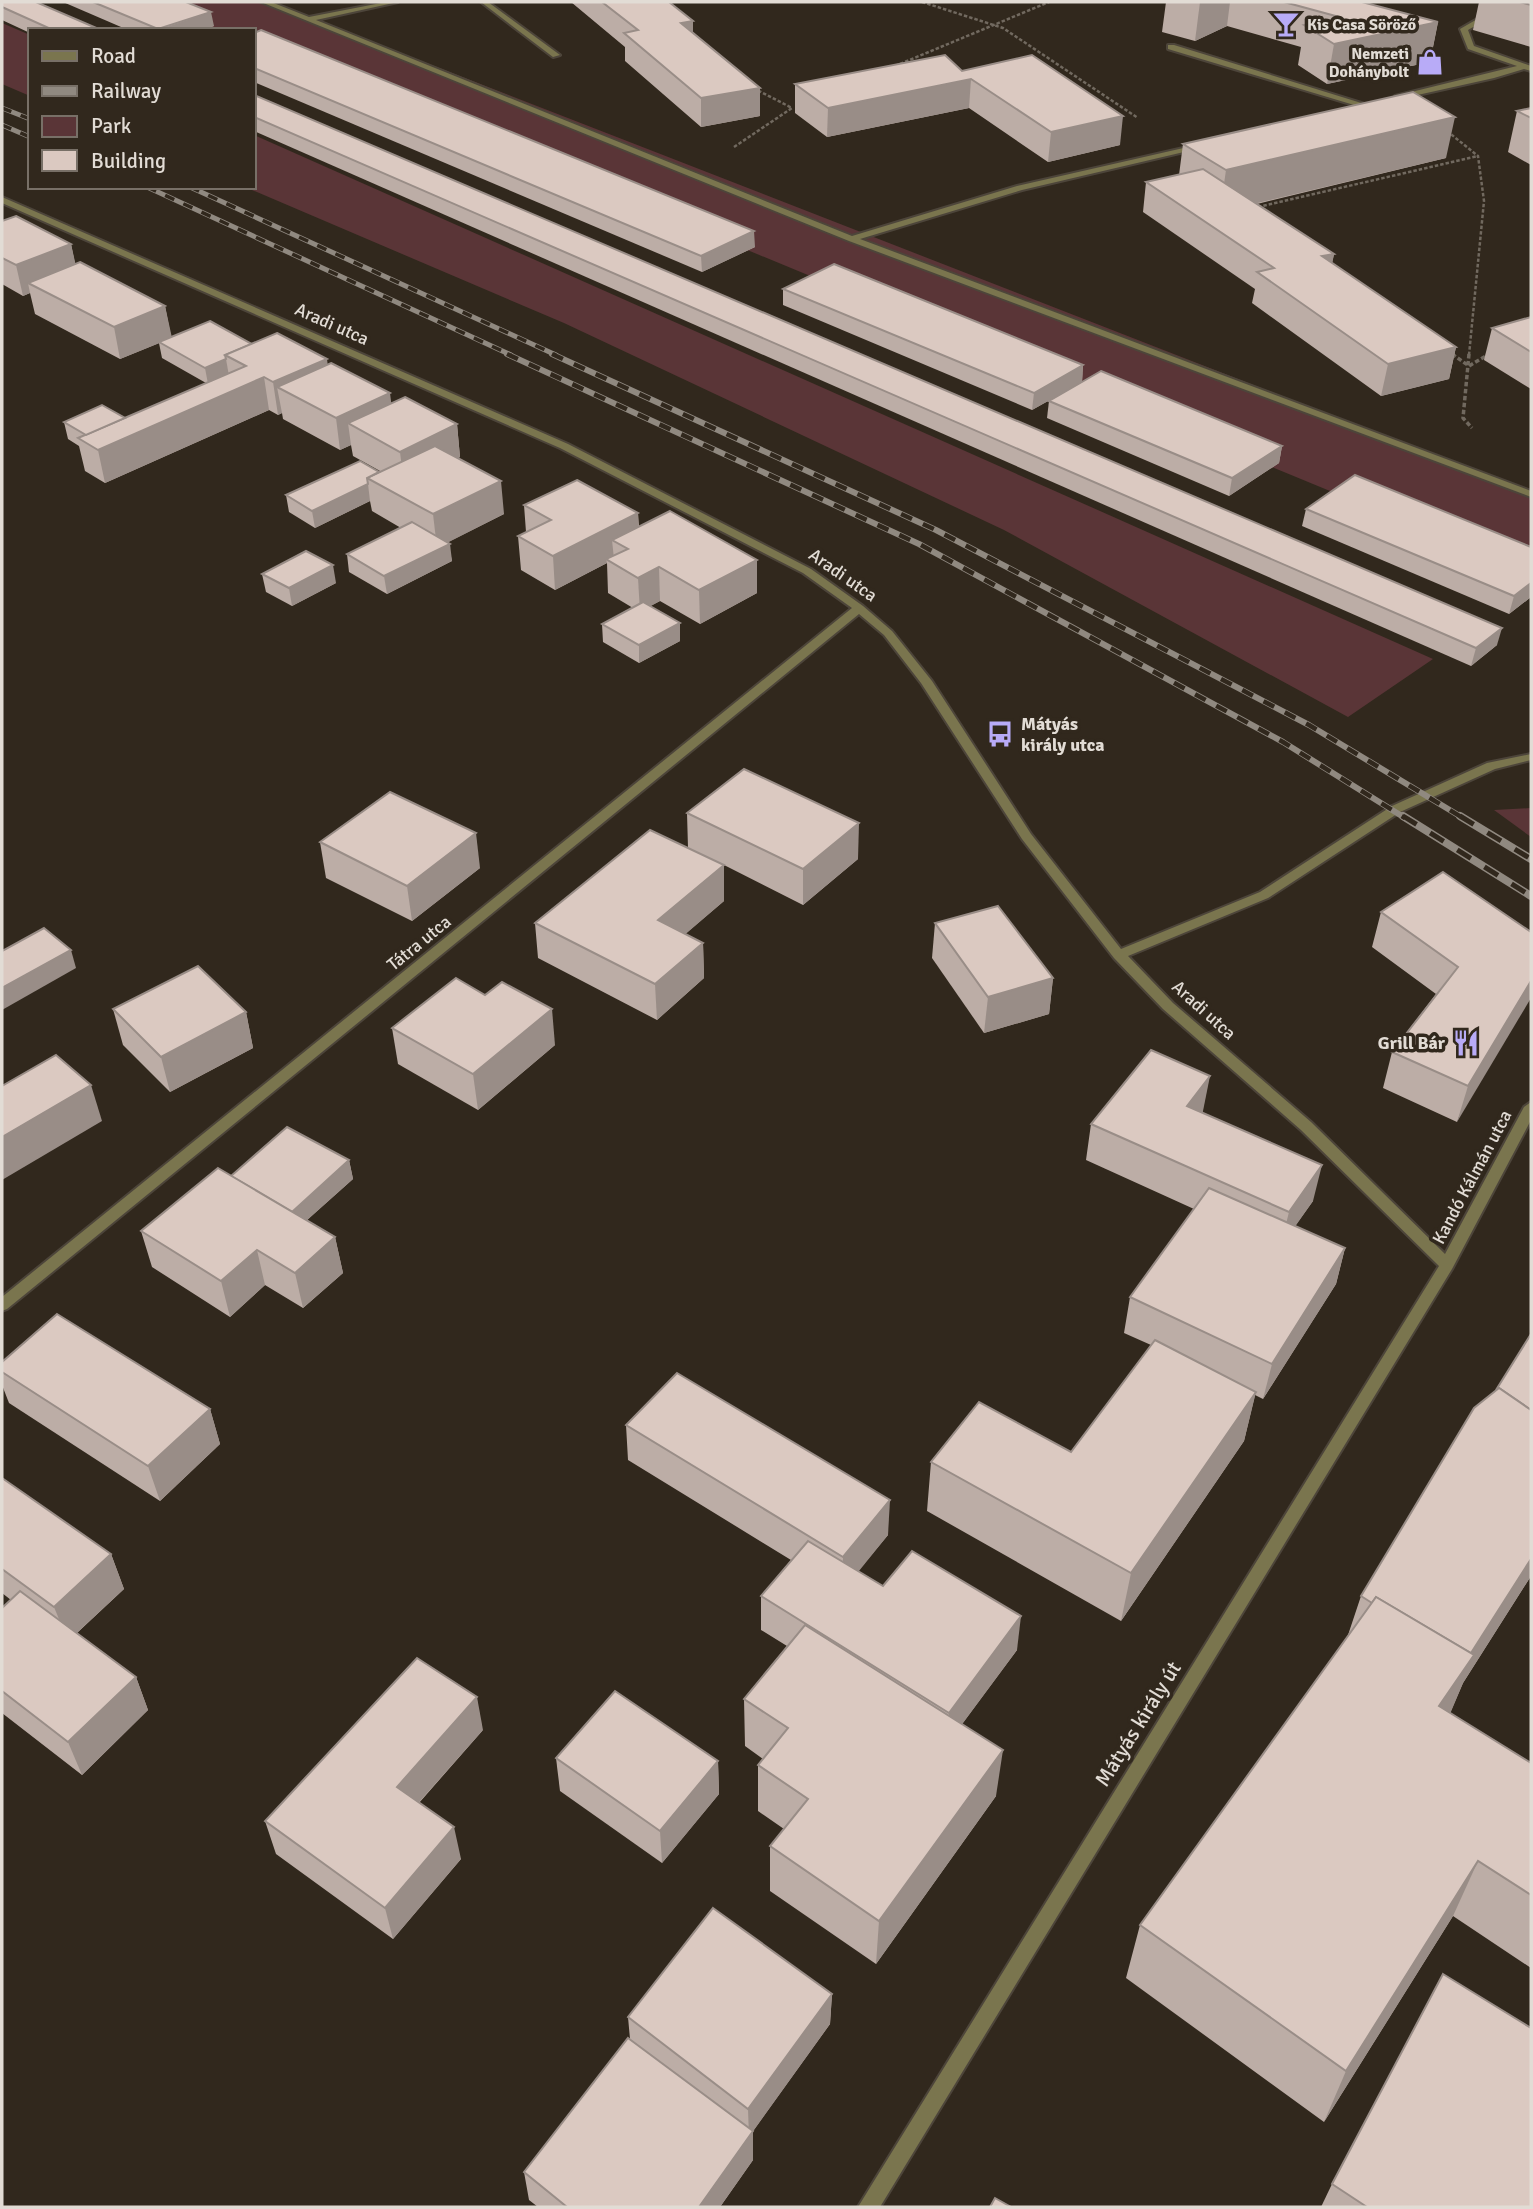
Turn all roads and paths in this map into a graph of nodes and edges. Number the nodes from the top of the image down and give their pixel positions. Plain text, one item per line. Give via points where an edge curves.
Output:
1 (265, 2) edge
2 (395, 2) edge
3 (484, 2) edge
4 (922, 2) edge
5 (1049, 2) edge
6 (1512, 2) edge
7 (310, 19) junction
8 (993, 25) junction
9 (1171, 47) dead end
10 (556, 55) dead end
11 (895, 66) edge
12 (1527, 68) edge
13 (747, 83) edge
14 (1388, 100) edge
15 (1377, 103) edge
16 (1367, 106) junction
17 (1341, 112) edge
18 (1212, 143) edge
19 (1186, 149) junction
20 (726, 152) dead end
21 (2, 200) edge
22 (1256, 207) edge
23 (852, 239) junction
24 (1500, 347) edge
25 (1447, 350) edge
26 (1469, 366) junction
27 (1472, 428) dead end
28 (1531, 494) edge
29 (859, 608) junction
30 (1531, 757) edge
31 (1119, 955) junction
32 (1531, 1107) edge
33 (1447, 1265) junction
34 (2, 1305) edge
35 (868, 2207) edge

1 - 7 street
2 - 7 street
3 - 10 street
4 - 8 path
5 - 8 path
6 - 12 street via 1464,29 1471,47
7 - 23 street
8 - 11 path
8 - 19 path
9 - 16 street
12 - 14 street
13 - 20 path via 768,99 792,108
15 - 16 street
16 - 17 street
18 - 19 street
19 - 23 street via 1020,188
21 - 29 street, Aradi utca via 564,446 807,570
22 - 26 path via 1478,156 1484,201
23 - 28 street
24 - 26 path
25 - 26 path
26 - 27 path via 1463,418
29 - 31 street, Aradi utca via 888,633 926,681 1027,836
29 - 34 street, Tátra utca
30 - 31 street via 1491,766 1396,809 1264,895
31 - 33 street, Aradi utca via 1168,1006 1307,1126
32 - 33 street, Kandó Kálmán utca
33 - 35 street, Mátyás király út

